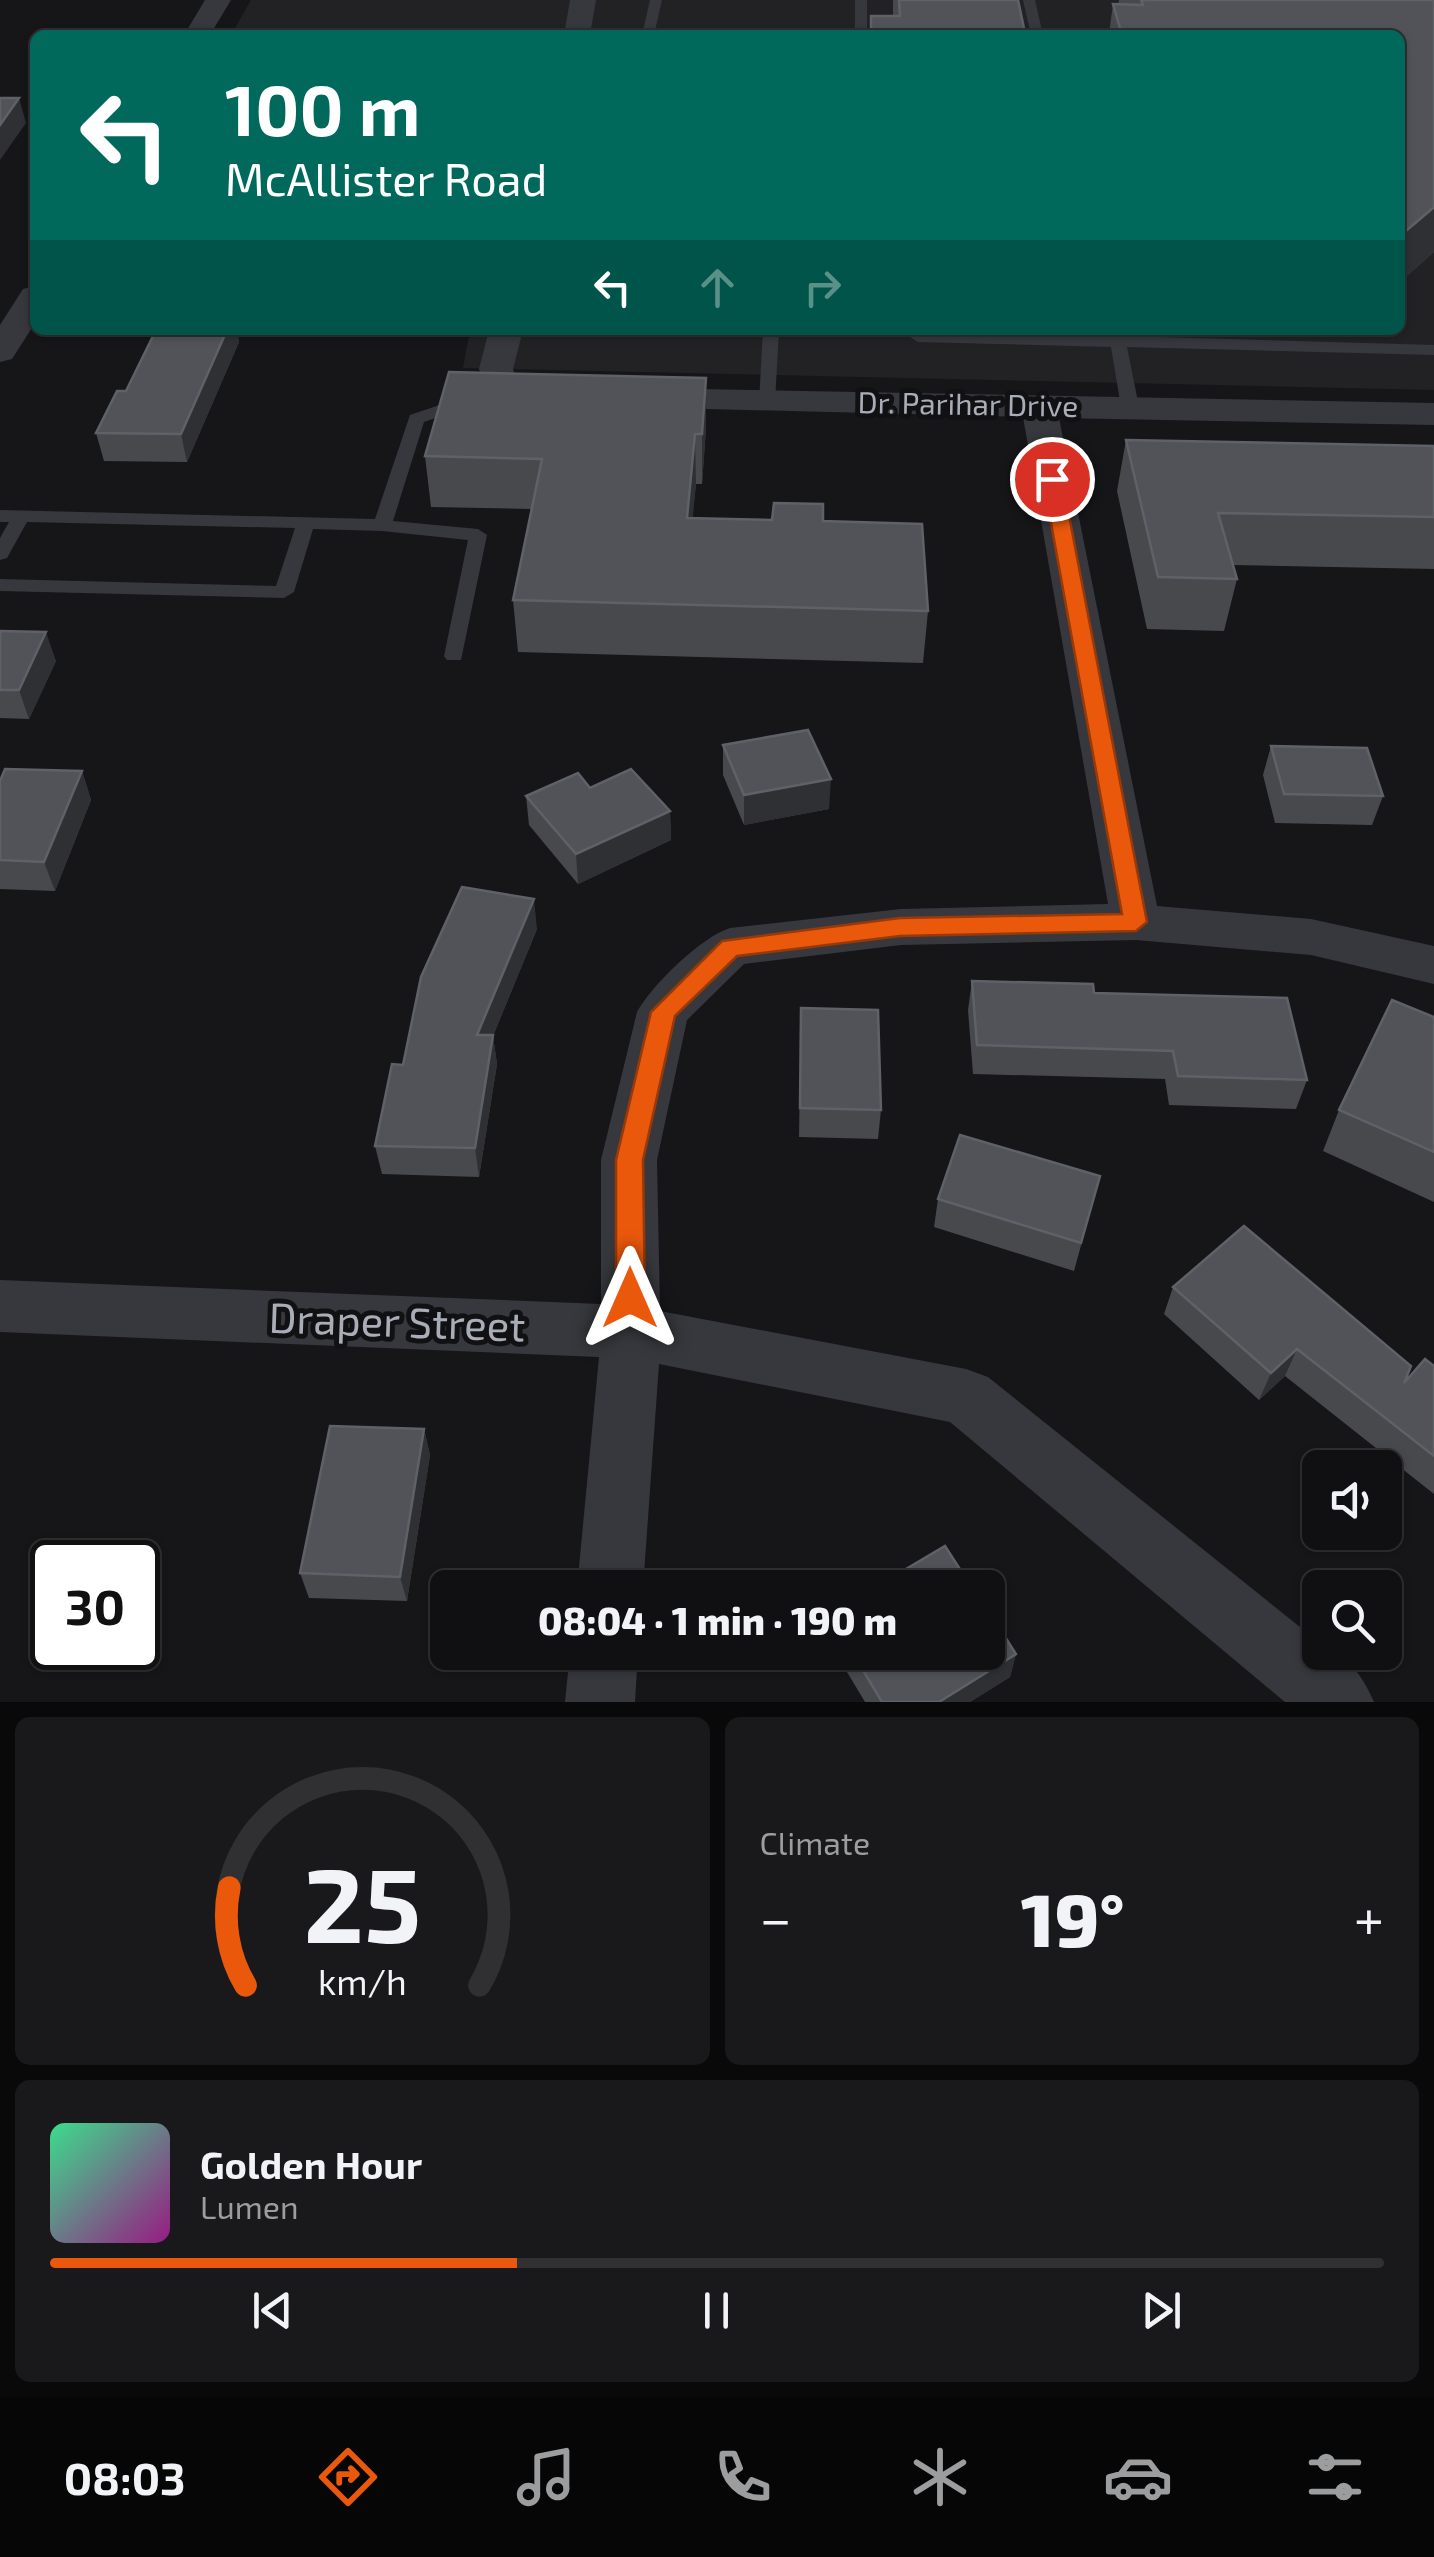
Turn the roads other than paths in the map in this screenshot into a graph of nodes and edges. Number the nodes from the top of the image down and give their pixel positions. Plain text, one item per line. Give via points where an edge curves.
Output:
1 (218, 0) edge
2 (583, 0) edge
3 (656, 0) edge
4 (861, 0) edge
5 (1029, 0) edge
6 (201, 30) edge
7 (578, 30) edge
8 (649, 30) edge
9 (861, 30) edge
10 (1036, 30) edge
11 (30, 304) edge
12 (505, 335) edge
13 (771, 335) edge
14 (918, 335) edge
15 (1029, 335) edge
16 (1118, 342) junction
17 (1434, 350) edge
18 (0, 352) edge
19 (502, 389) junction
20 (767, 402) junction
21 (1039, 405) junction
22 (1130, 407) junction
23 (1434, 414) edge
24 (0, 516) edge
25 (21, 517) junction
26 (306, 524) junction
27 (382, 525) junction
28 (0, 554) edge
29 (0, 584) edge
30 (454, 656) dead end
31 (1136, 922) junction
32 (1434, 965) edge
33 (0, 1306) edge
34 (631, 1332) junction
35 (611, 1570) edge
36 (603, 1670) edge
37 (600, 1702) edge
38 (1339, 1702) edge

1 - 6 street
2 - 7 street
3 - 8 lane
4 - 9 lane
5 - 10 lane
11 - 18 street
12 - 19 street via 496,368
13 - 20 lane
14 - 15 lane
15 - 16 lane
16 - 17 lane
16 - 22 lane
19 - 20 street, Dr. Parihar Drive via 532,396
19 - 27 lane via 416,419
20 - 21 street, Dr. Parihar Drive
21 - 22 street, Dr. Parihar Drive
21 - 31 street
22 - 23 street, Dr. Parihar Drive
24 - 25 lane
25 - 26 lane
25 - 28 lane
26 - 27 lane
26 - 29 lane via 284,592
27 - 30 lane via 478,535
31 - 32 street via 1311,938
31 - 34 street via 900,927 730,948 663,1012 629,1160
33 - 34 street, Draper Street
34 - 35 street
34 - 38 street, Draper Street via 966,1397
36 - 37 street

